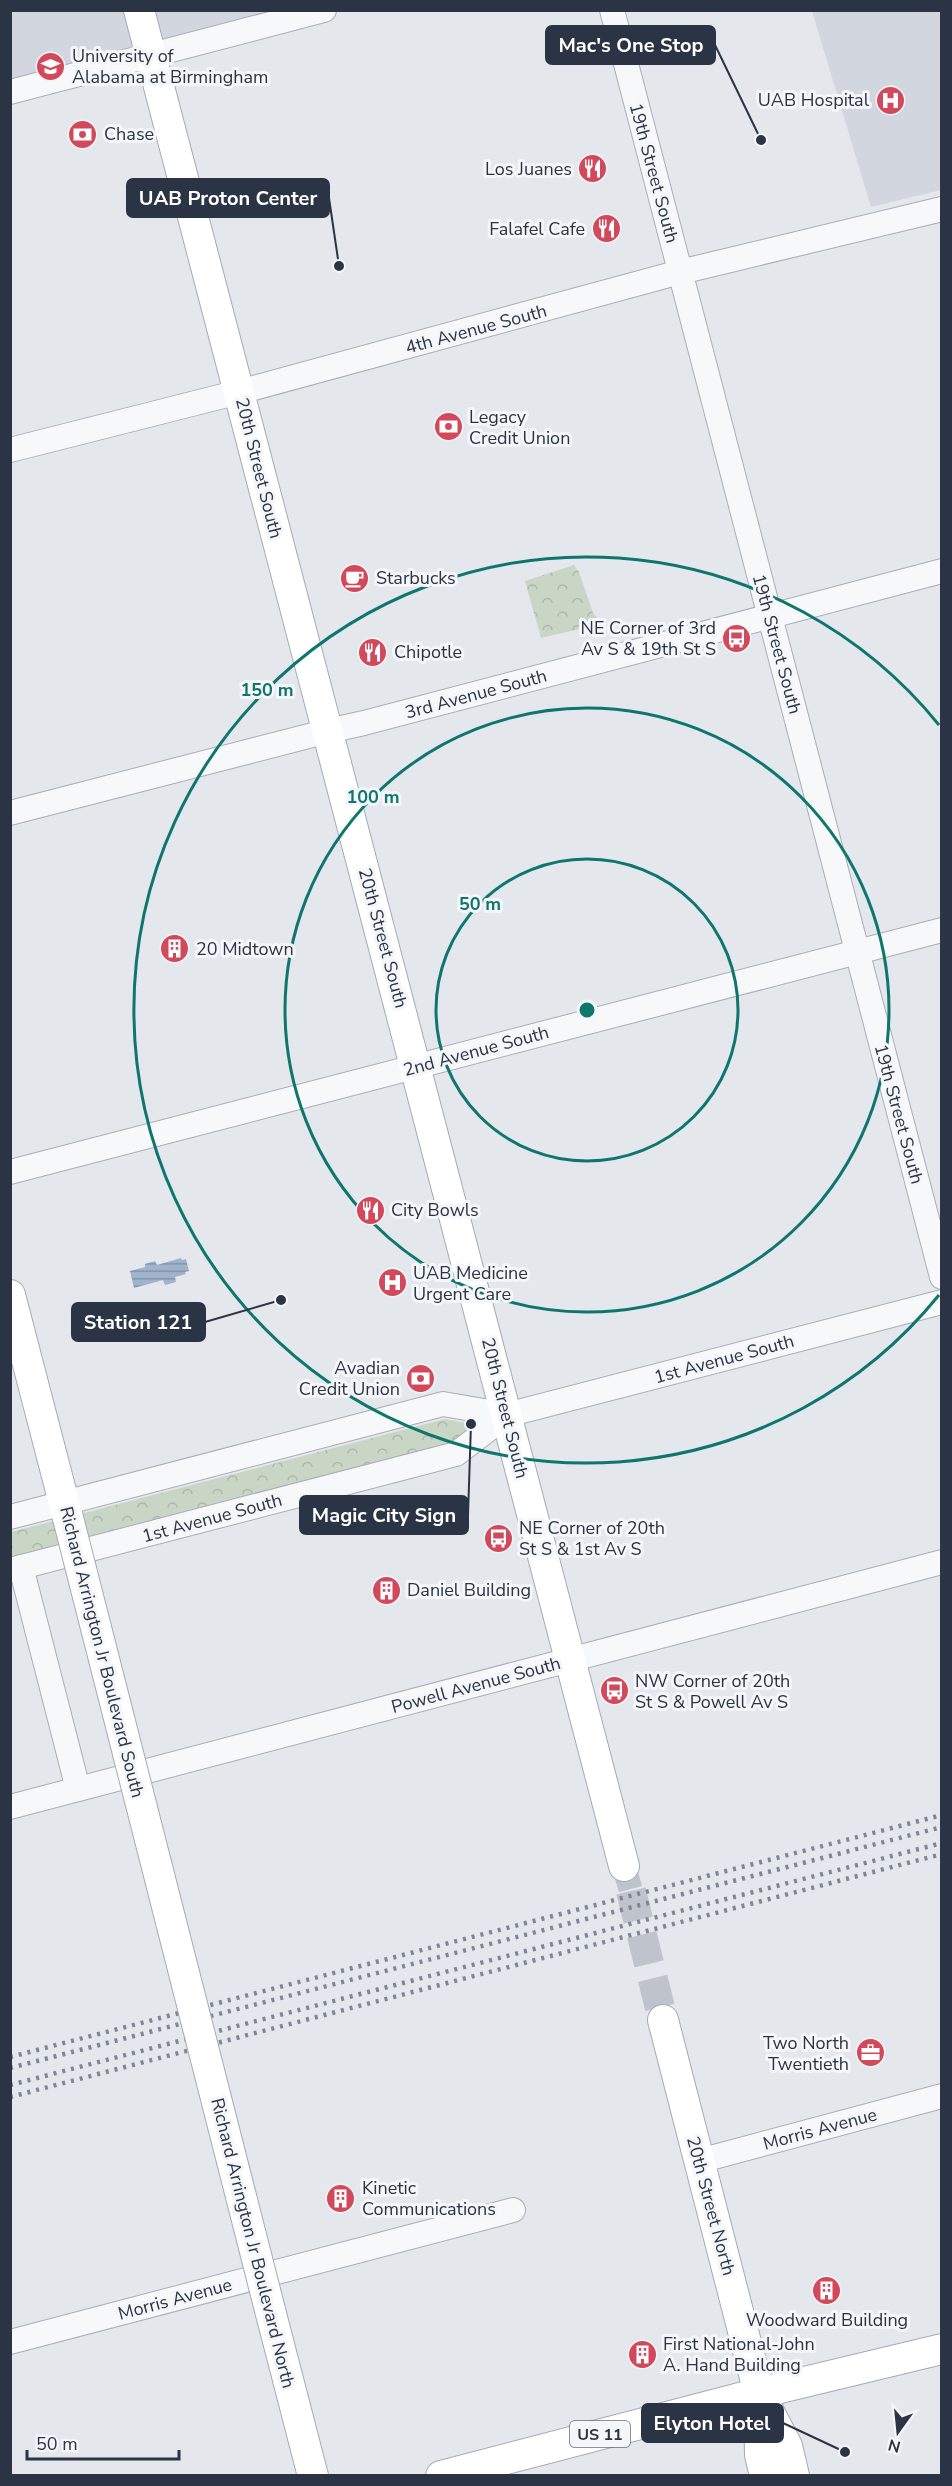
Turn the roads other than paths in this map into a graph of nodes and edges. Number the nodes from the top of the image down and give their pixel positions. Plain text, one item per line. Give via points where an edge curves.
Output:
1 (139, 10) edge
2 (324, 10) edge
3 (612, 10) edge
4 (151, 56) junction
5 (10, 92) edge
6 (942, 209) edge
7 (680, 272) junction
8 (240, 392) junction
9 (10, 450) edge
10 (942, 571) edge
11 (769, 616) junction
12 (328, 731) junction
13 (10, 813) edge
14 (942, 930) edge
15 (856, 951) junction
16 (416, 1067) junction
17 (10, 1172) edge
18 (942, 1277) edge
19 (10, 1295) edge
20 (942, 1302) edge
21 (507, 1416) junction
22 (66, 1510) junction
23 (10, 1517) edge
24 (942, 1562) edge
25 (16, 1569) edge
26 (569, 1661) junction
27 (78, 1789) junction
28 (10, 1807) edge
29 (624, 1866) tunnel mouth
30 (193, 2010) joint
31 (663, 2020) tunnel mouth
32 (942, 2096) edge
33 (699, 2161) junction
34 (513, 2210) dead end
35 (10, 2342) edge
36 (942, 2349) edge
37 (759, 2393) junction
38 (311, 2469) edge
39 (441, 2475) edge
40 (765, 2475) edge
41 (794, 2475) edge

1 - 4 main road, 20th Street South
2 - 4 street
3 - 7 street, 19th Street South
4 - 5 street
4 - 8 main road, 20th Street South
6 - 7 street, 4th Avenue South
7 - 8 street, 4th Avenue South
7 - 11 street, 19th Street South
8 - 9 street, 4th Avenue South
8 - 12 main road, 20th Street South
10 - 11 street, 3rd Avenue South
11 - 12 street, 3rd Avenue South
11 - 15 street, 19th Street South
12 - 13 street, 3rd Avenue South
12 - 16 main road, 20th Street South
14 - 15 street, 2nd Avenue South
15 - 16 street, 2nd Avenue South
15 - 18 street, 19th Street South
16 - 17 street, 2nd Avenue South
16 - 21 main road, 20th Street South
19 - 22 main road, Richard Arrington Jr Boulevard South
20 - 21 street, 1st Avenue South
21 - 22 street, 1st Avenue South via 443,1404
21 - 25 street, 1st Avenue South via 456,1454
21 - 26 main road, 20th Street South
22 - 23 street, 1st Avenue South
22 - 30 main road, Richard Arrington Jr Boulevard South, bridge
24 - 26 street, Powell Avenue South
25 - 27 street
26 - 27 street, Powell Avenue South
26 - 29 main road, 20th Street South
27 - 28 street, Powell Avenue South
30 - 38 main road, Richard Arrington Jr Boulevard North, bridge
31 - 33 main road, 20th Street North
32 - 33 street, Morris Avenue
33 - 37 main road, 20th Street North
34 - 35 street, Morris Avenue
36 - 37 main road, US 11
37 - 39 main road, US 11
37 - 40 main road, 20th Street North via 760,2455
37 - 41 main road, 20th Street North via 787,2446

